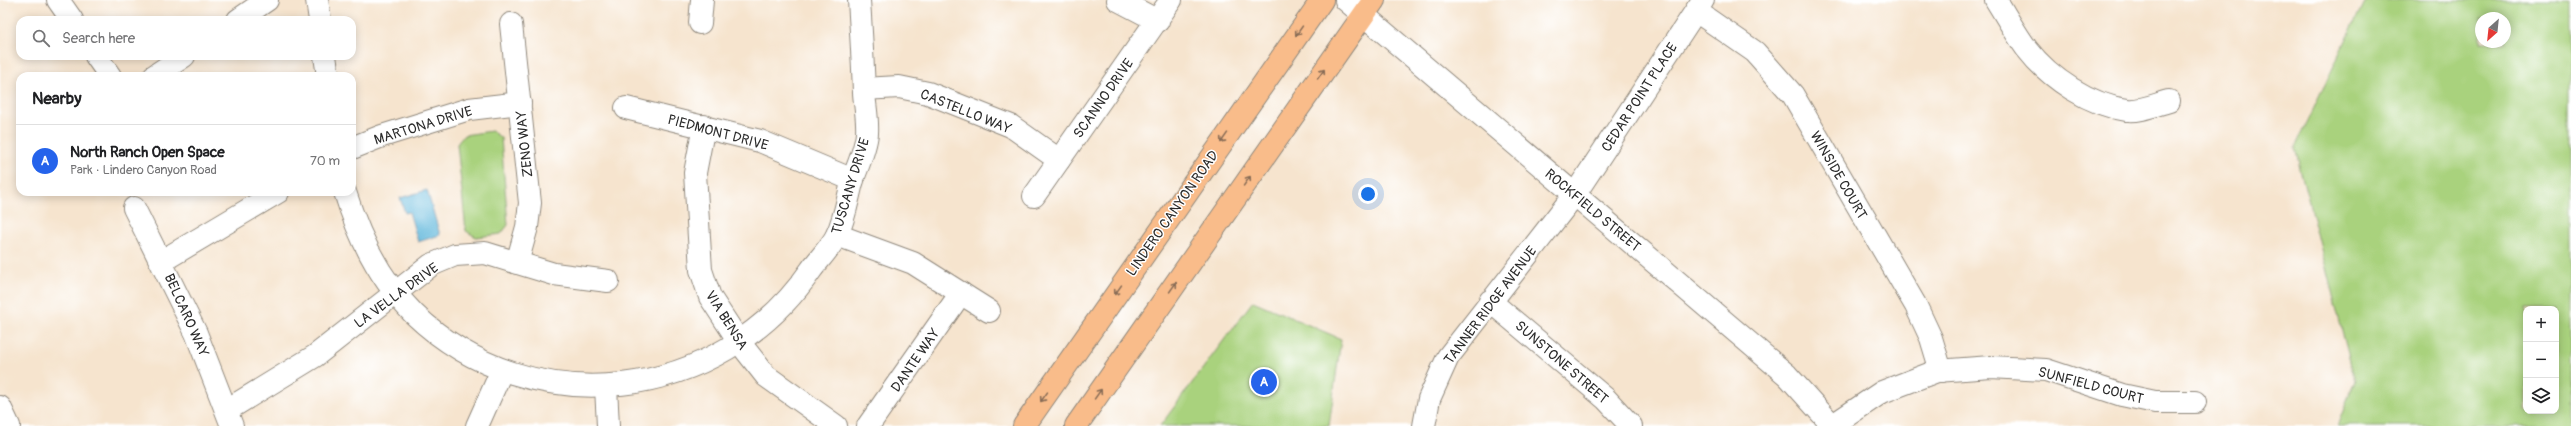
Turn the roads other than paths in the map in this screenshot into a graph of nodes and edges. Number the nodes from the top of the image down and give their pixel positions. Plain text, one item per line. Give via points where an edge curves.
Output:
1 (58, 0) edge
2 (267, 0) edge
3 (317, 0) edge
4 (702, 0) edge
5 (859, 0) edge
6 (1118, 0) edge
7 (1171, 0) edge
8 (1322, 0) edge
9 (1346, 0) edge
10 (1996, 0) edge
11 (1699, 5) edge
12 (1369, 7) edge
13 (69, 16) edge
14 (244, 16) edge
15 (319, 16) edge
16 (1158, 21) junction
17 (700, 23) dead end
18 (511, 24) dead end
19 (99, 60) edge
20 (178, 60) edge
21 (326, 60) edge
22 (107, 72) edge
23 (160, 72) edge
24 (327, 72) edge
25 (864, 89) junction
26 (2168, 101) dead end
27 (520, 103) junction
28 (626, 108) dead end
29 (704, 126) junction
30 (356, 146) edge
31 (1059, 160) junction
32 (853, 180) junction
33 (1575, 194) junction
34 (271, 196) edge
35 (345, 196) edge
36 (1034, 196) dead end
37 (134, 208) dead end
38 (837, 235) junction
39 (162, 261) junction
40 (517, 263) junction
41 (608, 281) dead end
42 (396, 293) junction
43 (961, 293) junction
44 (1490, 301) junction
45 (989, 311) dead end
46 (740, 343) junction
47 (502, 370) junction
48 (1941, 371) junction
49 (606, 388) junction
50 (2195, 402) dead end
51 (0, 407) edge
52 (230, 418) edge
53 (9, 426) edge
54 (477, 426) edge
55 (608, 426) edge
56 (836, 426) edge
57 (868, 426) edge
58 (1024, 426) edge
59 (1076, 426) edge
60 (1424, 426) edge
61 (1631, 426) edge
62 (1833, 426) edge

1 - 13 street
2 - 14 street
3 - 15 street
4 - 17 street
5 - 25 street, TUSCANY DRIVE
6 - 16 street
7 - 16 street, SCANNO DRIVE
8 -> 58 main road, LINDERO CANYON ROAD
9 - 12 street, ROCKFIELD STREET
10 - 26 street via 2027,49 2045,68 2095,102 2128,111
11 - 33 street, CEDAR POINT PLACE
11 - 48 street, WINSIDE COURT via 1755,52 1794,95 1916,306 1931,338
12 - 33 street, ROCKFIELD STREET
59 -> 12 main road
16 - 31 street, SCANNO DRIVE
18 - 27 street, ZENO WAY
19 - 22 street
20 - 23 street
21 - 24 street
25 - 31 street, CASTELLO WAY via 899,87 928,93 1011,126
25 - 32 street, TUSCANY DRIVE via 867,134
27 - 30 street, MARTONA DRIVE via 469,109
27 - 40 street, ZENO WAY via 530,203 527,227
28 - 29 street, PIEDMONT DRIVE
29 - 32 street, PIEDMONT DRIVE via 760,141
29 - 46 street, VIA BENSA via 695,173 701,270 710,297
31 - 36 street, SCANNO DRIVE
32 - 38 street, TUSCANY DRIVE
33 - 44 street, TANNER RIDGE AVENUE
33 - 62 street, ROCKFIELD STREET via 1787,375
34 - 39 street
35 - 42 street, TUSCANY DRIVE via 355,224 372,258
37 - 39 street, BELCARO WAY
38 - 43 street via 913,263
38 - 46 street, TUSCANY DRIVE via 797,292 767,322
39 - 52 street, BELCARO WAY via 196,333
40 - 41 street, LA VELLA DRIVE via 554,274
40 - 42 street, LA VELLA DRIVE via 485,253 456,256 431,265
42 - 47 street, TUSCANY DRIVE via 414,314 442,337 470,355
42 - 52 street, LA VELLA DRIVE via 316,356
43 - 45 street
43 - 57 street, DANTE WAY
44 - 60 street, TANNER RIDGE AVENUE via 1448,357 1430,399
44 - 61 street, SUNSTONE STREET via 1606,399
46 - 49 street, TUSCANY DRIVE via 709,361 676,375
46 - 56 street, VIA BENSA via 766,376
47 - 49 street, TUSCANY DRIVE via 555,384
47 - 54 street
48 - 50 street, SUNFIELD COURT via 1991,367 2046,370 2122,395 2155,402
48 - 62 street, SUNFIELD COURT via 1882,392
49 - 55 street
51 - 53 street

